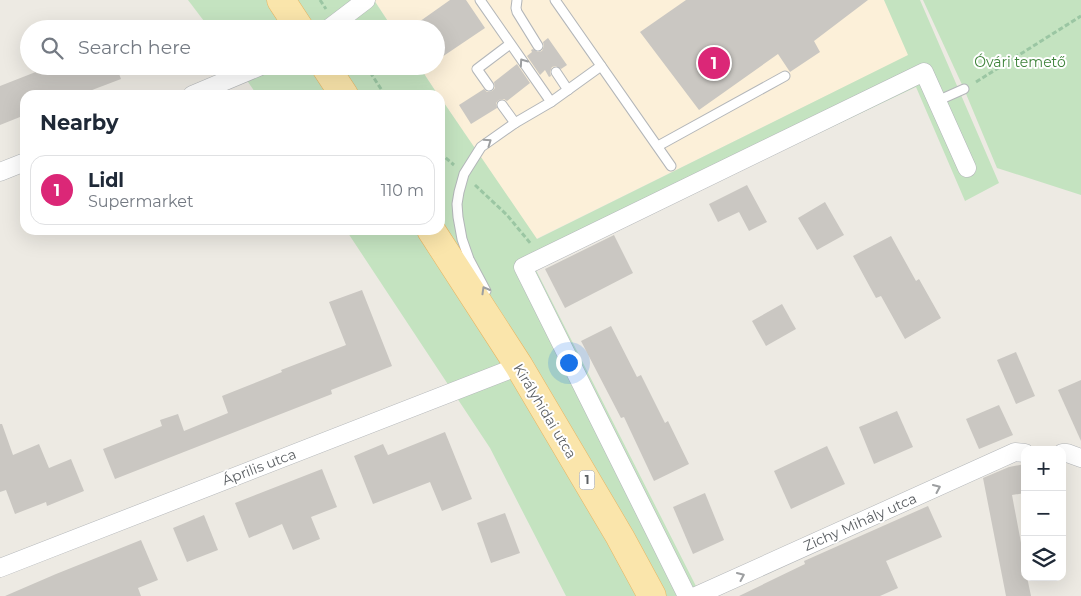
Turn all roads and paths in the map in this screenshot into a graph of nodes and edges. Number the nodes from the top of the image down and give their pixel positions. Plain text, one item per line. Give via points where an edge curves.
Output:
1 (281, 0) edge
2 (366, 0) edge
3 (480, 0) edge
4 (517, 0) edge
5 (555, 0) edge
6 (1081, 16) edge
7 (294, 20) edge
8 (340, 20) edge
9 (510, 44) junction
10 (538, 46) dead end
11 (601, 66) junction
12 (556, 72) dead end
13 (240, 75) edge
14 (331, 75) edge
15 (372, 75) edge
16 (785, 76) dead end
17 (489, 86) dead end
18 (964, 89) joint
19 (204, 90) edge
20 (341, 90) edge
21 (381, 90) edge
22 (568, 90) junction
23 (938, 101) junction
24 (551, 102) junction
25 (502, 105) dead end
26 (515, 123) junction
27 (658, 146) junction
28 (445, 157) edge
29 (20, 164) edge
30 (671, 166) dead end
31 (967, 168) dead end
32 (0, 172) edge
33 (464, 174) junction
34 (434, 235) edge
35 (541, 259) junction
36 (492, 301) dead end
37 (502, 324) dead end
38 (519, 366) junction
39 (1021, 452) edge
40 (1066, 453) edge
41 (1081, 458) edge
42 (0, 568) edge
43 (652, 596) edge
44 (687, 596) edge
45 (696, 596) edge

1 - 7 main road
2 - 8 street
3 - 9 lane
4 - 10 lane via 516,12
5 - 11 lane
6 - 18 path
9 - 17 lane via 477,69
24 -> 9 lane
11 - 22 lane
11 - 27 lane
12 - 22 lane
13 - 19 street
14 - 20 main road
15 - 21 path
16 - 27 lane
18 - 23 lane
22 - 24 lane
23 - 31 street
23 - 35 street via 924,72
24 - 26 lane
25 - 26 lane
33 -> 26 lane via 481,147
27 - 30 lane
28 - 33 path
29 - 32 street
33 - 35 path via 507,215
36 -> 33 lane via 462,239 457,204
34 - 38 main road, Királyhidai utca / 1
35 - 44 street via 523,268
37 - 38 lane
38 - 42 street, Április utca
38 - 43 main road, Királyhidai utca / 1
45 -> 39 street, Zichy Mihály utca
40 - 41 street

